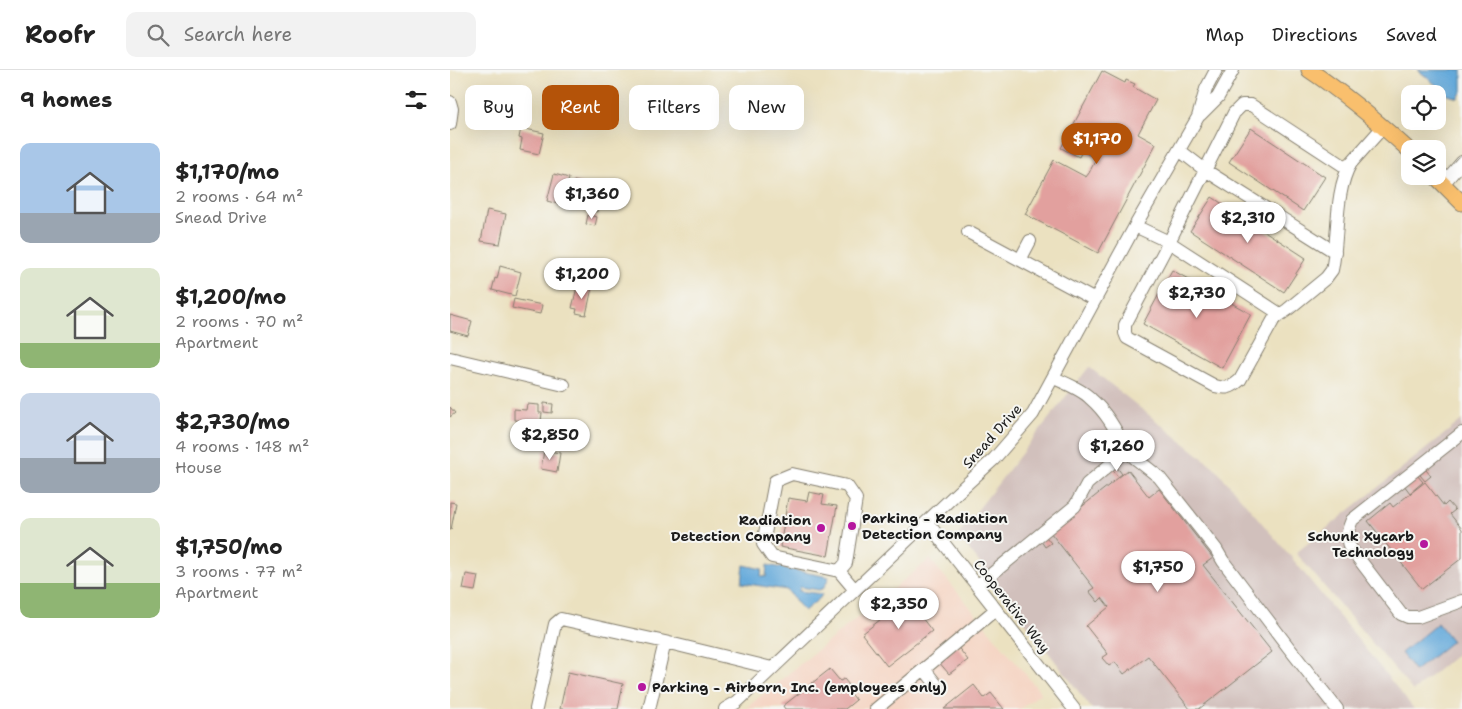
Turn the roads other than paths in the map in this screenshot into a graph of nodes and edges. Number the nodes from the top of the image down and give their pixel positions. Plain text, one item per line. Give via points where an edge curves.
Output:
1 (1216, 70) edge
2 (1234, 70) edge
3 (1309, 70) edge
4 (450, 102) edge
5 (1198, 117) junction
6 (450, 124) edge
7 (1383, 127) junction
8 (1401, 143) edge
9 (1178, 150) junction
10 (1462, 162) edge
11 (1347, 168) junction
12 (1205, 170) junction
13 (1446, 175) edge
14 (1444, 185) edge
15 (1462, 203) edge
16 (1135, 226) junction
17 (968, 232) dead end
18 (1030, 241) dead end
19 (1169, 242) junction
20 (1334, 252) junction
21 (1020, 260) junction
22 (1095, 300) junction
23 (1280, 314) junction
24 (450, 358) edge
25 (1054, 378) junction
26 (564, 385) dead end
27 (1462, 433) edge
28 (1126, 451) junction
29 (926, 522) junction
30 (839, 571) junction
31 (976, 586) junction
32 (854, 590) junction
33 (1462, 601) edge
34 (995, 610) junction
35 (665, 642) junction
36 (772, 668) junction
37 (924, 669) junction
38 (939, 688) dead end
39 (536, 709) edge
40 (649, 709) edge
41 (725, 709) edge
42 (876, 709) edge
43 (1074, 709) edge
44 (1337, 709) edge

1 - 5 street, Snead Drive via 1206,89
2 - 5 street, Snead Drive via 1218,97
3 - 7 main road
4 - 6 street
5 - 9 street, Snead Drive
7 - 8 main road
7 - 11 street
9 - 12 street
9 - 16 street, Snead Drive
10 - 13 street
11 - 12 street via 1251,105 1242,105 1234,113
11 - 20 street via 1342,183
12 - 19 street
12 - 20 street
14 - 15 main road
16 - 19 street
16 - 22 street, Snead Drive
17 - 21 street
18 - 21 street
19 - 23 street
19 - 23 street via 1125,325 1127,338 1215,386 1225,388 1240,380 1274,319
20 - 23 street via 1332,270 1326,278
21 - 22 street
22 - 25 street, Snead Drive
24 - 26 street
25 - 28 street via 1090,397
25 - 29 street, Snead Drive via 1033,414 994,460
27 - 33 street via 1352,520 1347,539 1401,614 1418,617
28 - 31 street via 1087,484 1075,506
28 - 44 street via 1159,477
29 - 31 street, Cooperative Way
29 - 32 street, Snead Drive
30 - 30 street via 846,563 856,499 847,486 792,474 775,481 763,544 772,558
30 - 32 street
31 - 34 street, Cooperative Way
32 - 36 street, Snead Drive
34 - 37 street
34 - 43 street, Cooperative Way
35 - 36 street
35 - 39 street via 561,619 555,624
35 - 40 street
36 - 41 street, Snead Drive via 737,702
37 - 38 street
37 - 42 street

